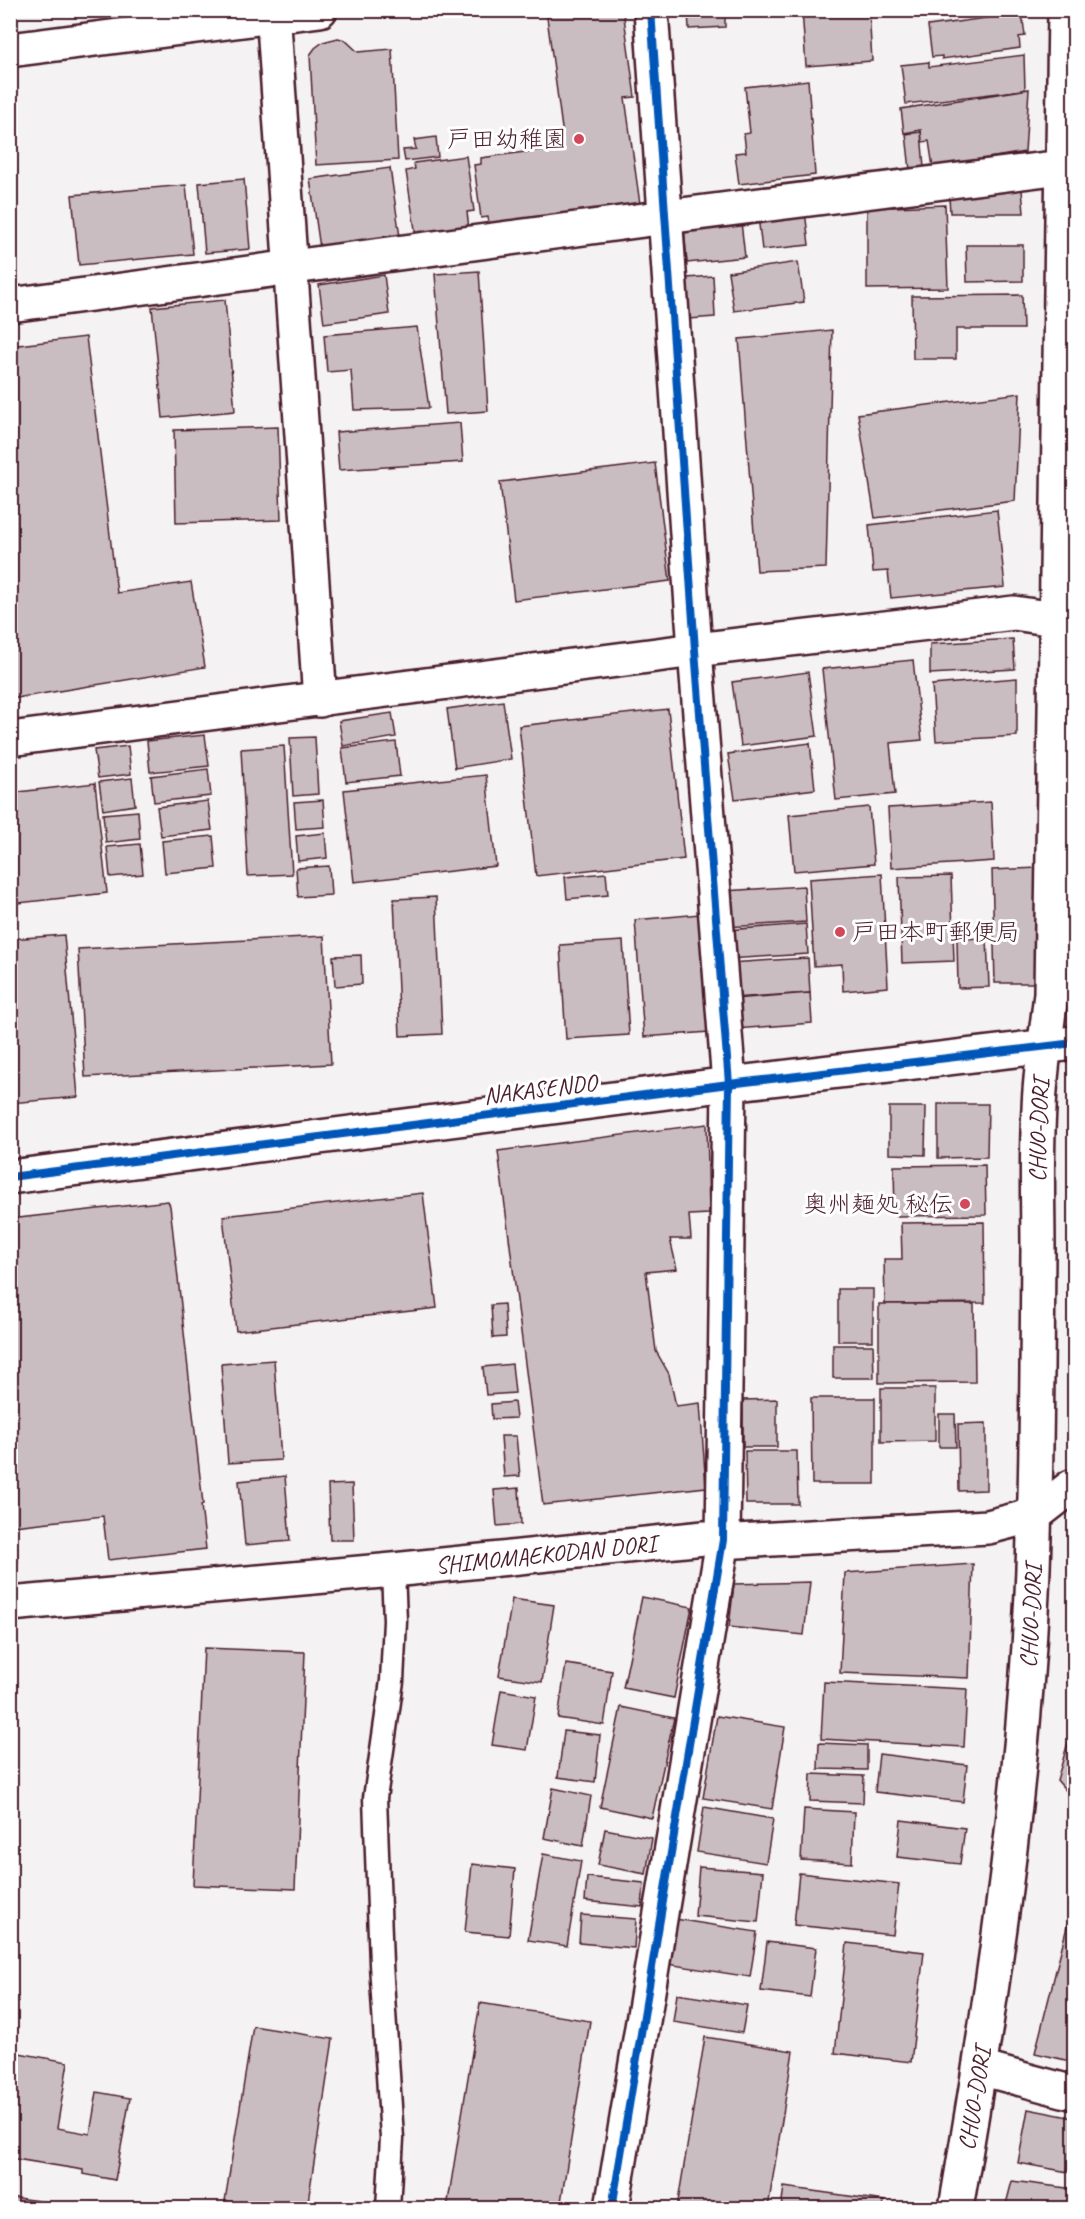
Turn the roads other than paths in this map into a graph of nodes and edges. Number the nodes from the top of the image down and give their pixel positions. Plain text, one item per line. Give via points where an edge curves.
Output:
1 (320, 10) edge
2 (651, 10) edge
3 (1065, 10) edge
4 (274, 13) edge
5 (10, 50) edge
6 (1062, 167) junction
7 (666, 217) junction
8 (291, 267) junction
9 (10, 305) edge
10 (1067, 347) edge
11 (1065, 621) edge
12 (695, 650) junction
13 (320, 700) junction
14 (10, 739) edge
15 (1060, 1045) edge
16 (729, 1084) junction
17 (10, 1177) edge
18 (1036, 1471) junction
19 (1073, 1487) edge
20 (1035, 1515) junction
21 (723, 1540) junction
22 (393, 1570) junction
23 (10, 1604) edge
24 (980, 2068) junction
25 (1074, 2093) edge
26 (388, 2208) edge
27 (612, 2208) edge
28 (956, 2208) edge

1 - 4 main road
2 - 7 main road
3 - 6 main road, CHUO-DORI
4 - 5 main road
4 - 8 main road
6 - 7 main road
6 - 10 main road, CHUO-DORI
7 - 8 main road
7 - 12 main road
8 - 9 main road
8 - 13 main road
10 - 11 main road, CHUO-DORI
11 - 12 main road via 1014,613
11 - 15 main road, CHUO-DORI via 1051,993
12 - 13 main road
12 - 16 main road
13 - 14 main road
15 - 16 main road, NAKASENDO
15 - 18 main road, CHUO-DORI via 1039,1108
16 - 17 main road, NAKASENDO
16 - 21 main road
18 - 19 main road
18 - 20 main road, CHUO-DORI
19 - 20 main road, SHIMOMAEKODAN DORI
20 - 21 main road, SHIMOMAEKODAN DORI via 988,1527
20 - 24 main road, CHUO-DORI via 1015,1792
21 - 22 main road, SHIMOMAEKODAN DORI via 704,1538
21 - 27 main road
22 - 23 main road, SHIMOMAEKODAN DORI
22 - 26 lane via 392,1681 375,1798 392,2138
24 - 25 main road
24 - 28 main road, CHUO-DORI

